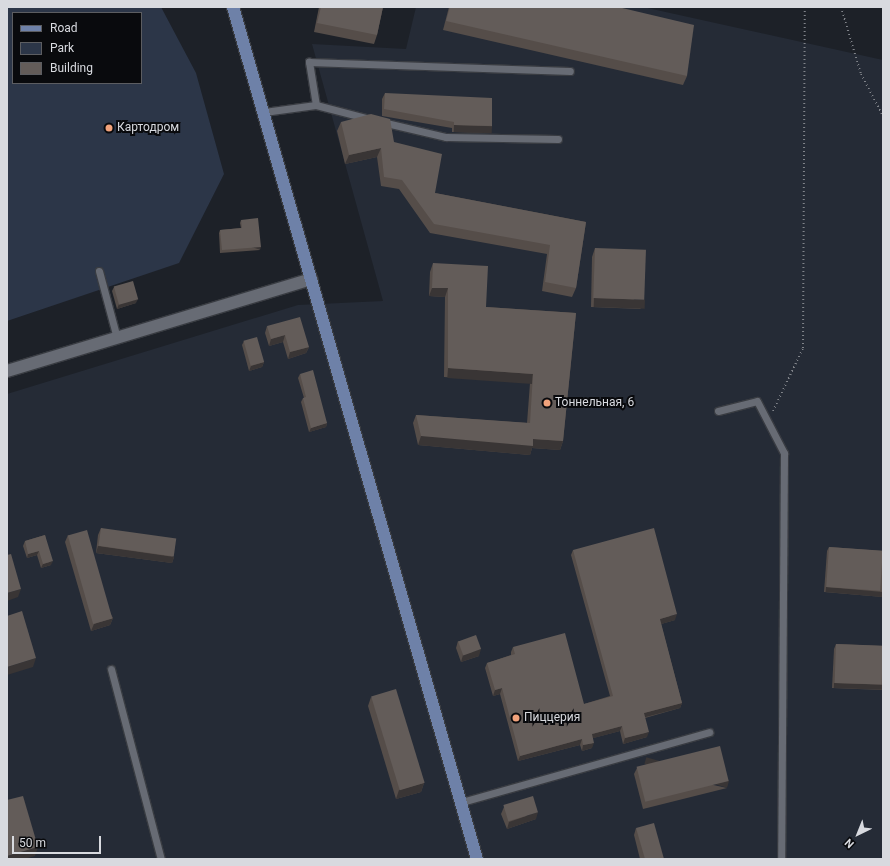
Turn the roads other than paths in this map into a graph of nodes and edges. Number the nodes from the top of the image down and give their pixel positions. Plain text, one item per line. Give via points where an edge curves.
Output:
1 (233, 7) edge
2 (570, 70) dead end
3 (316, 105) junction
4 (264, 112) junction
5 (558, 139) dead end
6 (99, 271) dead end
7 (312, 279) junction
8 (117, 338) junction
9 (7, 371) edge
10 (718, 411) dead end
11 (111, 669) dead end
12 (709, 732) dead end
13 (462, 802) junction
14 (161, 859) edge
15 (477, 859) edge
16 (781, 859) edge

1 - 4 main road
2 - 3 lane via 309,62
3 - 4 lane
3 - 5 lane via 446,137
4 - 7 main road
6 - 8 lane
7 - 8 street
7 - 13 main road
8 - 9 street
10 - 16 lane via 757,401 784,453
11 - 14 lane
12 - 13 lane
13 - 15 main road

